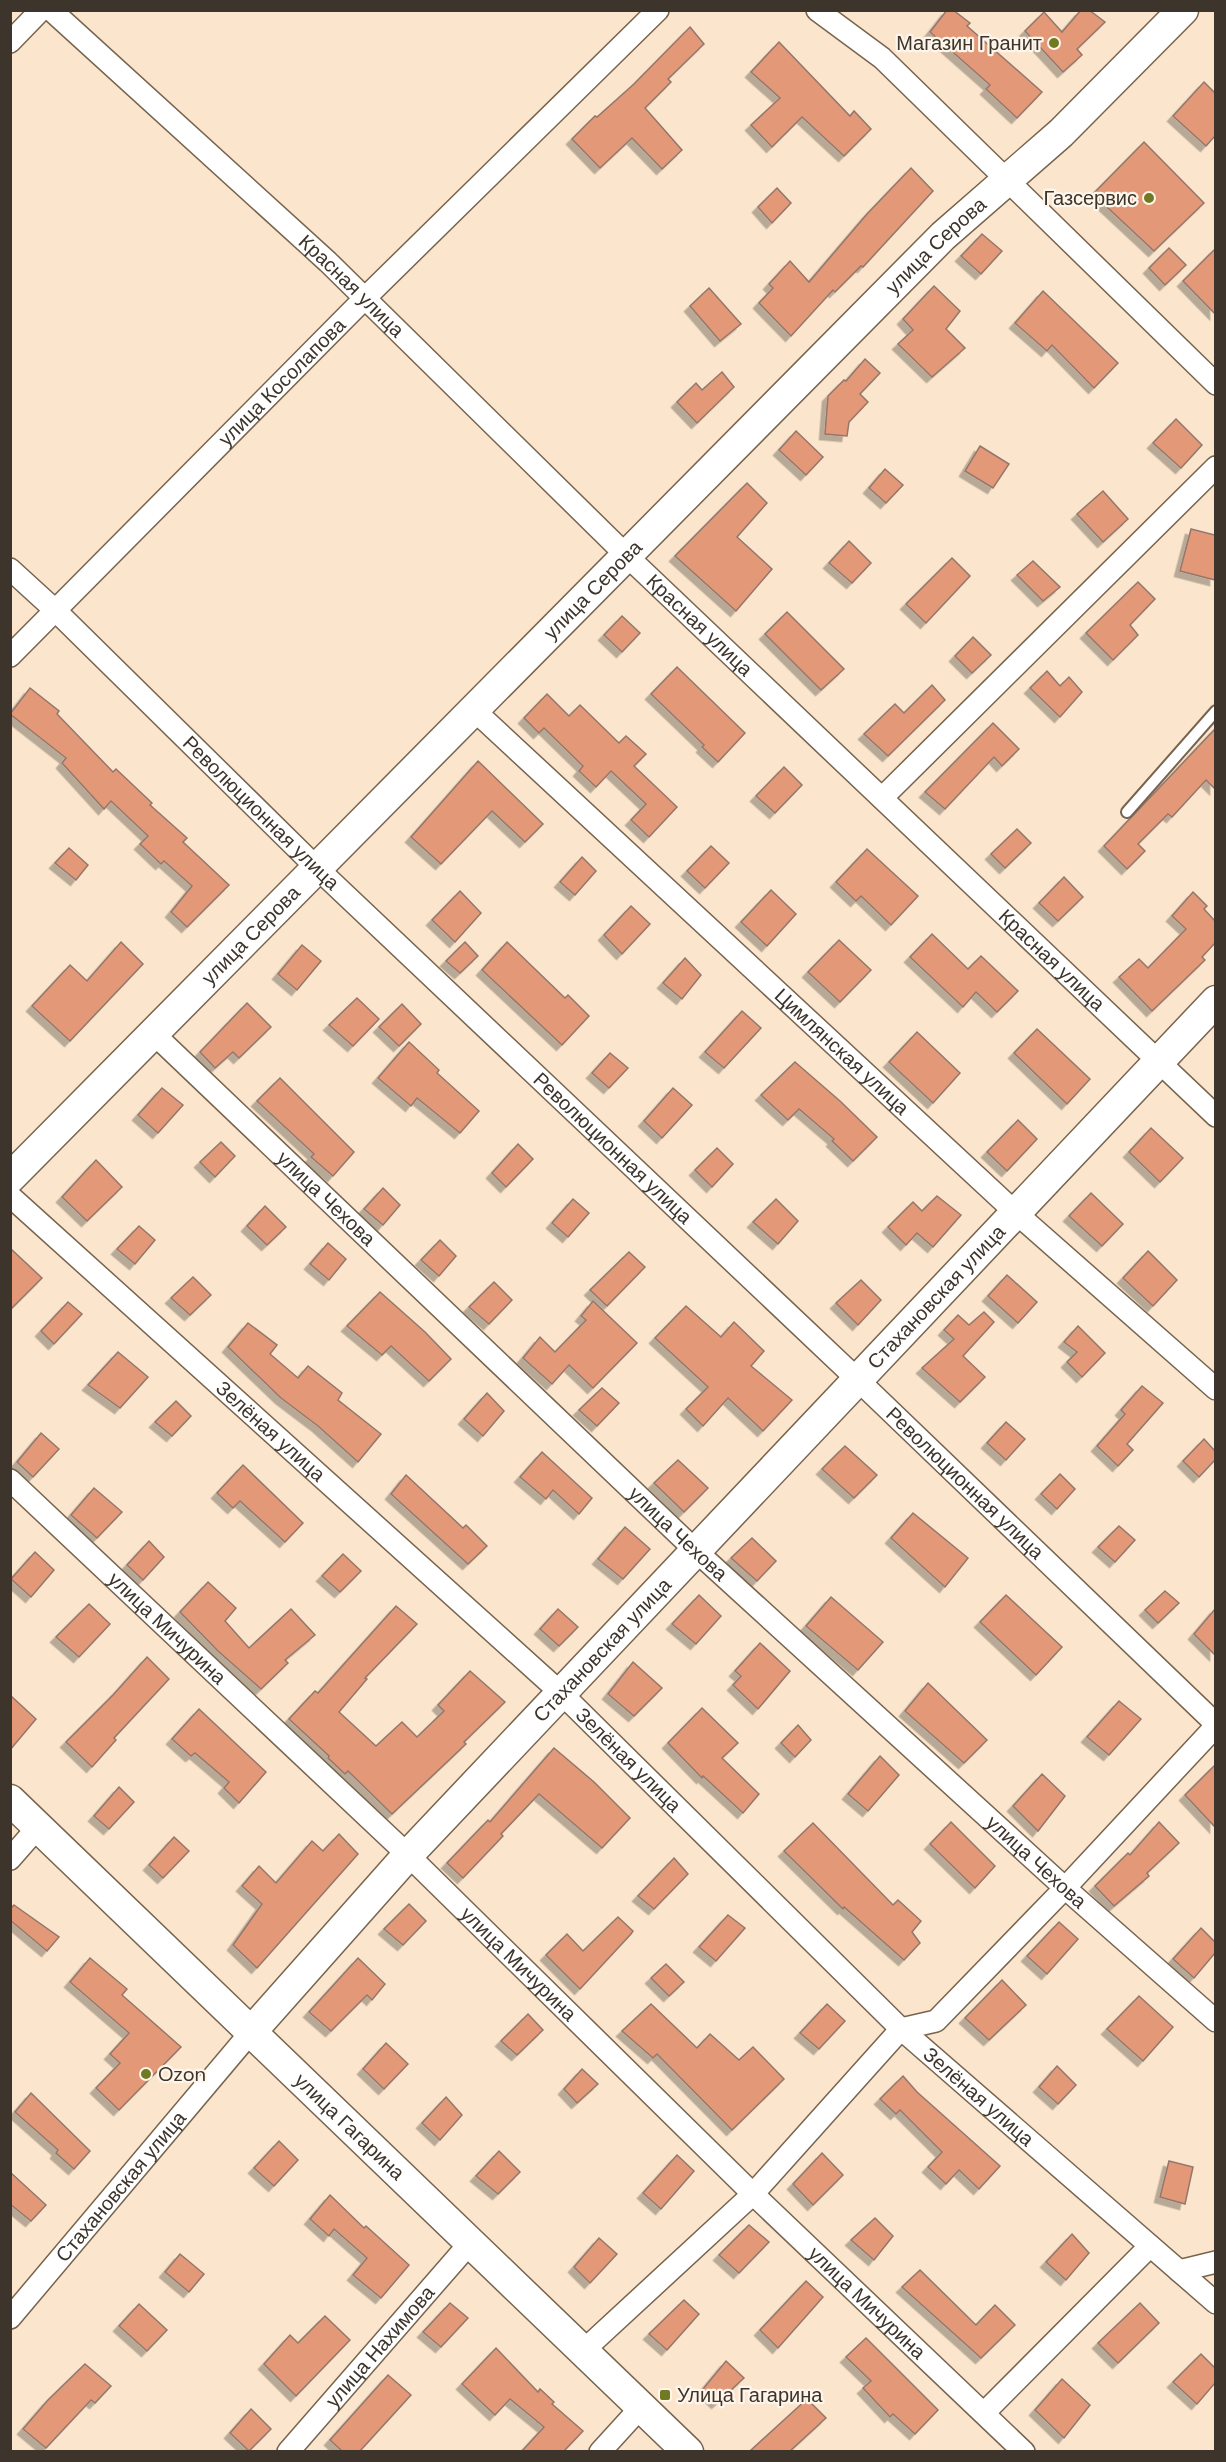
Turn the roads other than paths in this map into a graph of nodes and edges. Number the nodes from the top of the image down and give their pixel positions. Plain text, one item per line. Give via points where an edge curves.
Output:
1 (41, 10) edge
2 (51, 10) edge
3 (658, 10) edge
4 (817, 10) edge
5 (1183, 10) edge
6 (10, 42) edge
7 (1008, 179) junction
8 (364, 298) junction
9 (1215, 384) edge
10 (1215, 467) edge
11 (627, 556) junction
12 (10, 569) edge
13 (56, 610) junction
14 (10, 656) edge
15 (474, 710) junction
16 (1215, 711) edge
17 (882, 798) junction
18 (1127, 812) dead end
19 (317, 868) junction
20 (1215, 1001) edge
21 (154, 1034) junction
22 (1159, 1063) junction
23 (1215, 1116) edge
24 (10, 1178) edge
25 (10, 1196) edge
26 (1016, 1213) junction
27 (858, 1380) junction
28 (1215, 1389) edge
29 (10, 1480) edge
30 (696, 1551) junction
31 (561, 1693) junction
32 (1215, 1725) edge
33 (10, 1800) edge
34 (38, 1827) junction
35 (408, 1855) junction
36 (10, 1859) edge
37 (1065, 1888) junction
38 (1215, 2021) edge
39 (901, 2029) junction
40 (251, 2032) junction
41 (753, 2194) junction
42 (470, 2243) junction
43 (1150, 2246) junction
44 (1215, 2262) edge
45 (1179, 2271) junction
46 (1215, 2303) edge
47 (10, 2318) edge
48 (583, 2351) junction
49 (641, 2407) junction
50 (984, 2413) junction
51 (288, 2451) edge
52 (600, 2451) edge
53 (688, 2451) edge
54 (1024, 2451) edge

1 - 6 street
2 - 8 street, Красная улица
3 - 8 street, улица Косолапова
4 - 7 street via 882,58
5 - 7 street, улица Серова via 1061,133
7 - 9 street
7 - 11 street, улица Серова via 943,236
8 - 11 street, Красная улица
8 - 13 street, улица Косолапова
10 - 17 street
11 - 15 street, улица Серова
11 - 17 street, Красная улица
12 - 13 street, Революционная улица
13 - 14 street, улица Косолапова
13 - 19 street, Революционная улица
15 - 19 street, улица Серова
15 - 26 street, Цимлянская улица
16 - 18 lane
17 - 22 street, Красная улица
19 - 21 street, улица Серова
19 - 27 street, Революционная улица
20 - 22 street, Стахановская улица
21 - 24 street, улица Серова
21 - 30 street, улица Чехова
22 - 23 street, Красная улица
22 - 26 street, Стахановская улица
25 - 31 street, Зелёная улица
26 - 27 street, Стахановская улица
26 - 28 street, Цимлянская улица
27 - 30 street, Стахановская улица
27 - 32 street, Революционная улица
29 - 35 street, улица Мичурина
30 - 31 street, Стахановская улица
30 - 37 street, улица Чехова
31 - 35 street, Стахановская улица
31 - 39 street, Зелёная улица
32 - 37 street
33 - 34 street, улица Гагарина
34 - 36 street
34 - 40 street, улица Гагарина
35 - 40 street, Стахановская улица
35 - 41 street, улица Мичурина
37 - 38 street, улица Чехова
37 - 39 street via 936,2021
39 - 41 street
39 - 43 street, Зелёная улица
40 - 42 street, улица Гагарина
40 - 47 street, Стахановская улица
41 - 48 street
41 - 50 street, улица Мичурина
42 - 48 street, улица Гагарина
42 - 51 street, улица Нахимова
43 - 45 street, Зелёная улица
43 - 50 street
44 - 45 street
45 - 46 street, Зелёная улица
48 - 49 street, улица Гагарина
49 - 52 street
49 - 53 street, улица Гагарина
50 - 54 street, улица Мичурина

